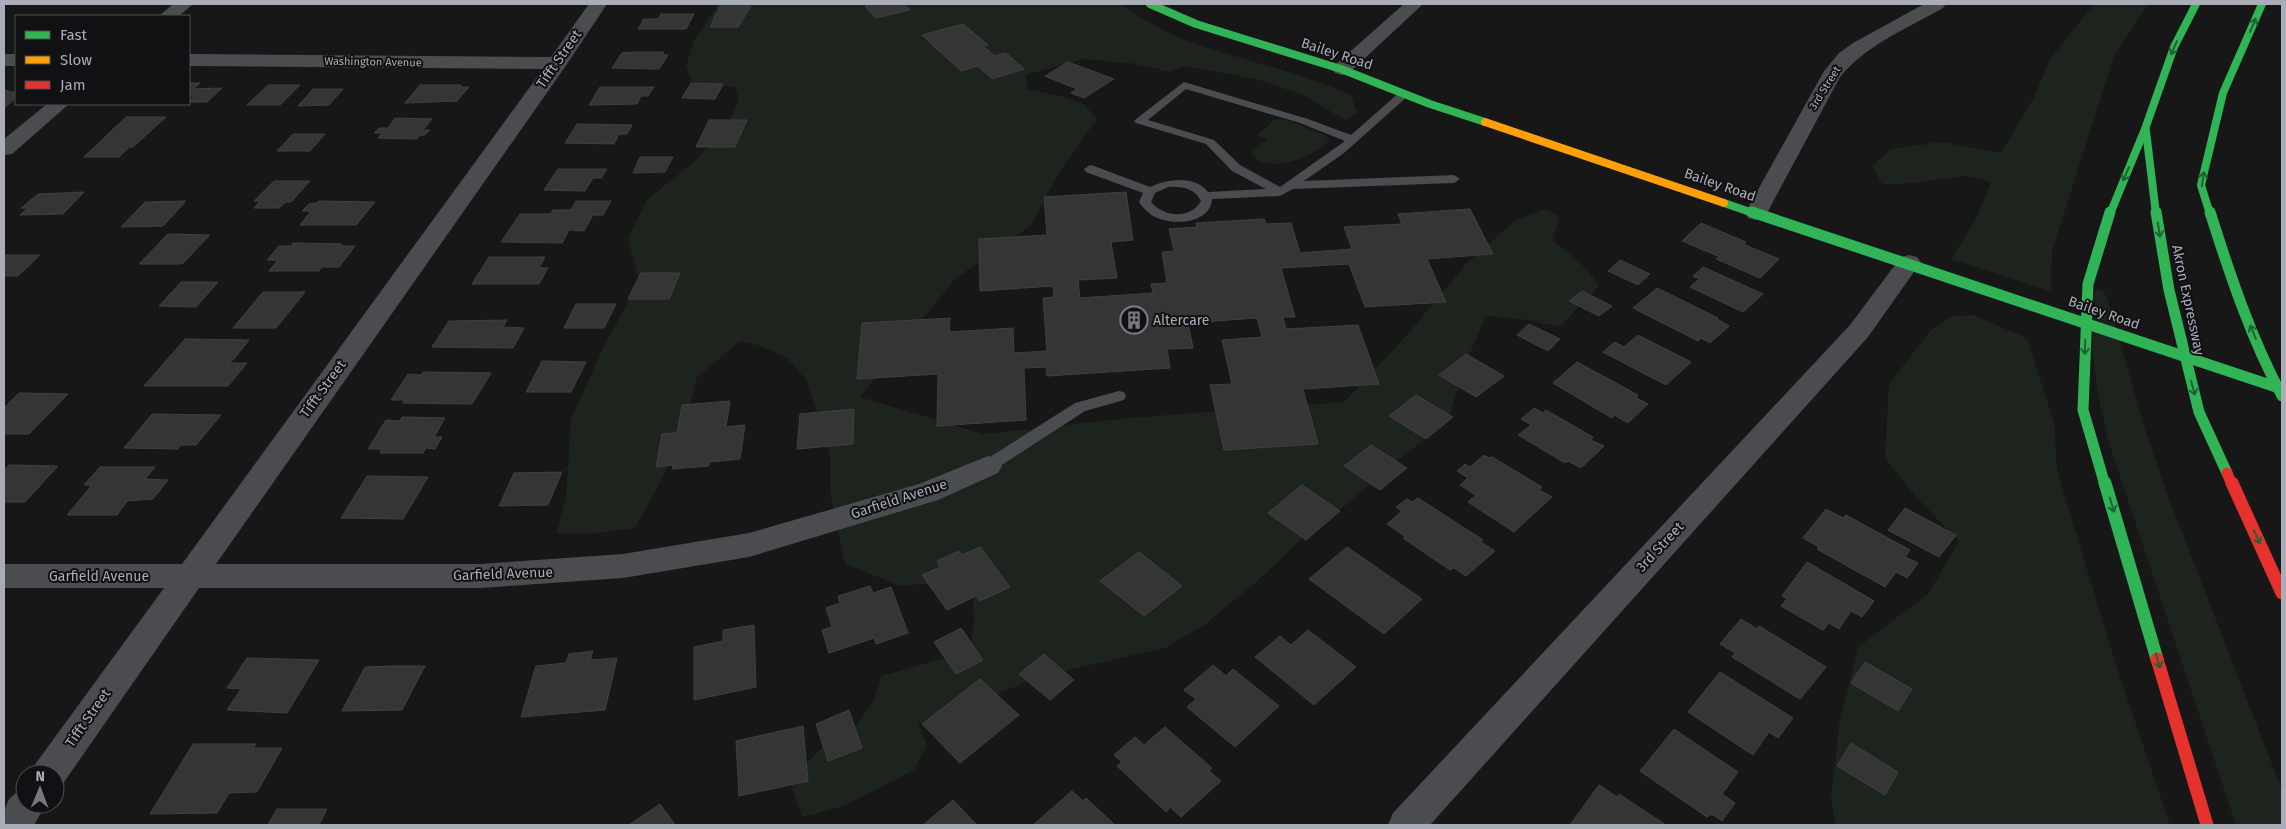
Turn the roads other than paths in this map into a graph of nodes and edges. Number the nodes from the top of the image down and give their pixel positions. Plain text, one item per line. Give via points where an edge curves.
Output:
1 (184, 4) edge
2 (598, 4) edge
3 (1150, 4) edge
4 (1414, 4) edge
5 (1937, 4) edge
6 (2196, 4) edge
7 (2262, 4) edge
8 (169, 15) edge
9 (190, 60) edge
10 (558, 63) junction
11 (1342, 69) junction
12 (1404, 94) junction
13 (58, 105) edge
14 (2146, 129) junction
15 (1352, 140) junction
16 (4, 149) edge
17 (1090, 169) dead end
18 (1454, 179) dead end
19 (1291, 185) junction
20 (1150, 191) junction
21 (1280, 192) junction
22 (1206, 196) junction
23 (1756, 213) junction
24 (1908, 262) junction
25 (2272, 377) junction
26 (2282, 390) edge
27 (1118, 396) dead end
28 (2282, 396) edge
29 (988, 466) joint
30 (4, 576) edge
31 (189, 576) junction
32 (2282, 593) edge
33 (56, 764) edge
34 (21, 814) edge
35 (13, 825) edge
36 (1406, 825) edge
37 (2208, 825) edge

1 - 8 street
2 - 10 street, Tifft Street
3 - 11 main road, Bailey Road via 1182,19 1260,46
4 - 11 street
5 - 23 street, 3rd Street via 1846,57 1831,75
6 -> 14 main road, Akron Expressway via 2174,47
25 -> 7 main road via 2230,276 2201,185 2223,93
9 - 10 street, Washington Avenue
10 - 31 street, Tifft Street
11 - 12 main road, Bailey Road
12 - 15 lane
12 - 23 main road, Bailey Road
13 - 16 street
14 -> 32 main road, Akron Expressway via 2151,182 2169,290 2199,412
14 -> 37 main road via 2112,203 2088,284 2083,410
15 - 19 lane
15 - 21 lane via 1184,85 1140,121 1210,142 1236,168
17 - 20 lane
18 - 19 lane
19 - 21 lane
20 - 22 lane via 1176,183 1194,187
20 - 22 lane via 1145,202 1148,208 1173,218 1200,212 1205,207
21 - 22 lane
23 - 24 main road, Bailey Road
24 - 26 main road, Bailey Road
24 - 36 street, 3rd Street via 1860,329
25 - 26 main road
25 - 28 main road
27 - 29 lane via 1080,408
29 - 31 street, Garfield Avenue via 928,492 749,545 623,566 480,576
30 - 31 street, Garfield Avenue
31 - 33 street, Tifft Street
34 - 35 street

